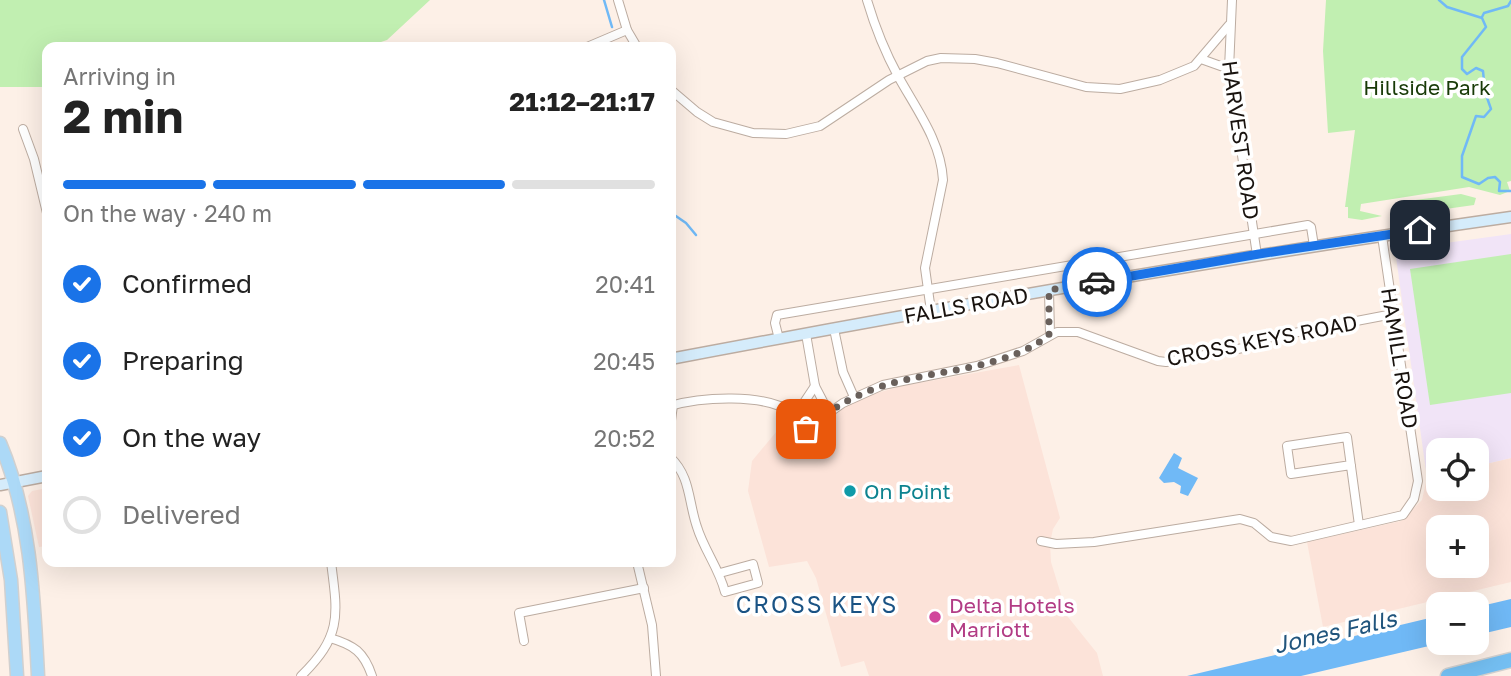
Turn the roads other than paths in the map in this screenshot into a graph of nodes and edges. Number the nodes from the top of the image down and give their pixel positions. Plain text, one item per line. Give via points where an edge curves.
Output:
1 (618, 0) edge
2 (867, 0) edge
3 (1232, 0) edge
4 (1229, 25) junction
5 (627, 30) junction
6 (599, 42) edge
7 (634, 42) edge
8 (1201, 58) junction
9 (1229, 69) junction
10 (898, 75) junction
11 (676, 95) edge
12 (23, 129) dead end
13 (42, 192) edge
14 (1511, 218) edge
15 (1254, 234) junction
16 (1382, 236) junction
17 (1314, 246) junction
18 (1257, 255) junction
19 (927, 290) junction
20 (1049, 290) junction
21 (931, 311) junction
22 (1393, 314) junction
23 (834, 329) junction
24 (806, 334) junction
25 (1049, 335) junction
26 (779, 339) junction
27 (676, 358) edge
28 (815, 386) junction
29 (854, 397) junction
30 (676, 404) edge
31 (789, 411) junction
32 (828, 411) junction
33 (0, 443) edge
34 (676, 464) edge
35 (1351, 465) junction
36 (42, 477) edge
37 (15, 482) junction
38 (0, 485) edge
39 (0, 512) edge
40 (1359, 525) junction
41 (3, 539) edge
42 (1041, 541) dead end
43 (332, 567) edge
44 (638, 567) edge
45 (720, 573) junction
46 (644, 588) junction
47 (330, 638) junction
48 (524, 641) dead end
49 (37, 652) junction
50 (1511, 660) edge
51 (16, 676) edge
52 (29, 676) edge
53 (38, 676) edge
54 (301, 676) edge
55 (372, 676) edge
56 (656, 676) edge
57 (1448, 676) edge

1 - 5 street
2 - 10 street
3 - 4 street, HARVEST ROAD
4 - 8 street
4 - 9 street, HARVEST ROAD
5 - 6 street
5 - 7 street
8 - 9 street
8 - 10 street via 1194,66 1160,80 1121,89 1086,87 997,63 954,58 927,61
9 - 15 street, HARVEST ROAD
10 - 11 street via 820,126 778,135 713,122
10 - 19 street via 934,142 942,167 925,268
12 - 13 street
14 - 16 main road, FALLS ROAD
15 - 17 street via 1310,226
15 - 18 street, HARVEST ROAD
15 - 19 street
16 - 17 main road, FALLS ROAD
16 - 22 street, HAMILL ROAD
17 - 18 main road, FALLS ROAD
18 - 20 main road, FALLS ROAD
19 - 21 street
19 - 26 street via 778,316
20 - 21 main road, FALLS ROAD
20 - 25 street
21 - 23 main road, FALLS ROAD
22 - 25 street, CROSS KEYS ROAD via 1166,362 1079,332
22 - 40 street, HAMILL ROAD via 1417,468 1416,494 1403,515
23 - 24 main road, FALLS ROAD
23 - 29 street
24 - 26 main road, FALLS ROAD
24 - 28 street
25 - 29 street, CROSS KEYS ROAD via 1023,351 977,366 895,382
26 - 27 main road, FALLS ROAD
28 - 31 street via 803,404
28 - 32 street
29 - 32 street, CROSS KEYS ROAD
30 - 31 street, CROSS KEYS ROAD via 715,399 767,403
31 - 32 street, CROSS KEYS ROAD via 806,429
33 - 37 main road
34 - 45 street via 690,491 696,526
35 - 35 street via 1347,437 1287,446 1291,474
35 - 40 street
36 - 37 main road
37 - 38 main road
37 - 49 main road via 28,551
39 - 41 main road
40 - 42 street, HAMILL ROAD via 1292,541 1271,537 1254,523 1240,519 1094,541
41 - 51 main road via 11,580
43 - 47 street via 336,609
44 - 46 street
45 - 45 street via 725,592 758,583 753,564
46 - 48 street via 519,613
46 - 56 street
47 - 54 street
47 - 55 street via 359,651
49 - 52 street
49 - 53 main road
50 - 57 highway

